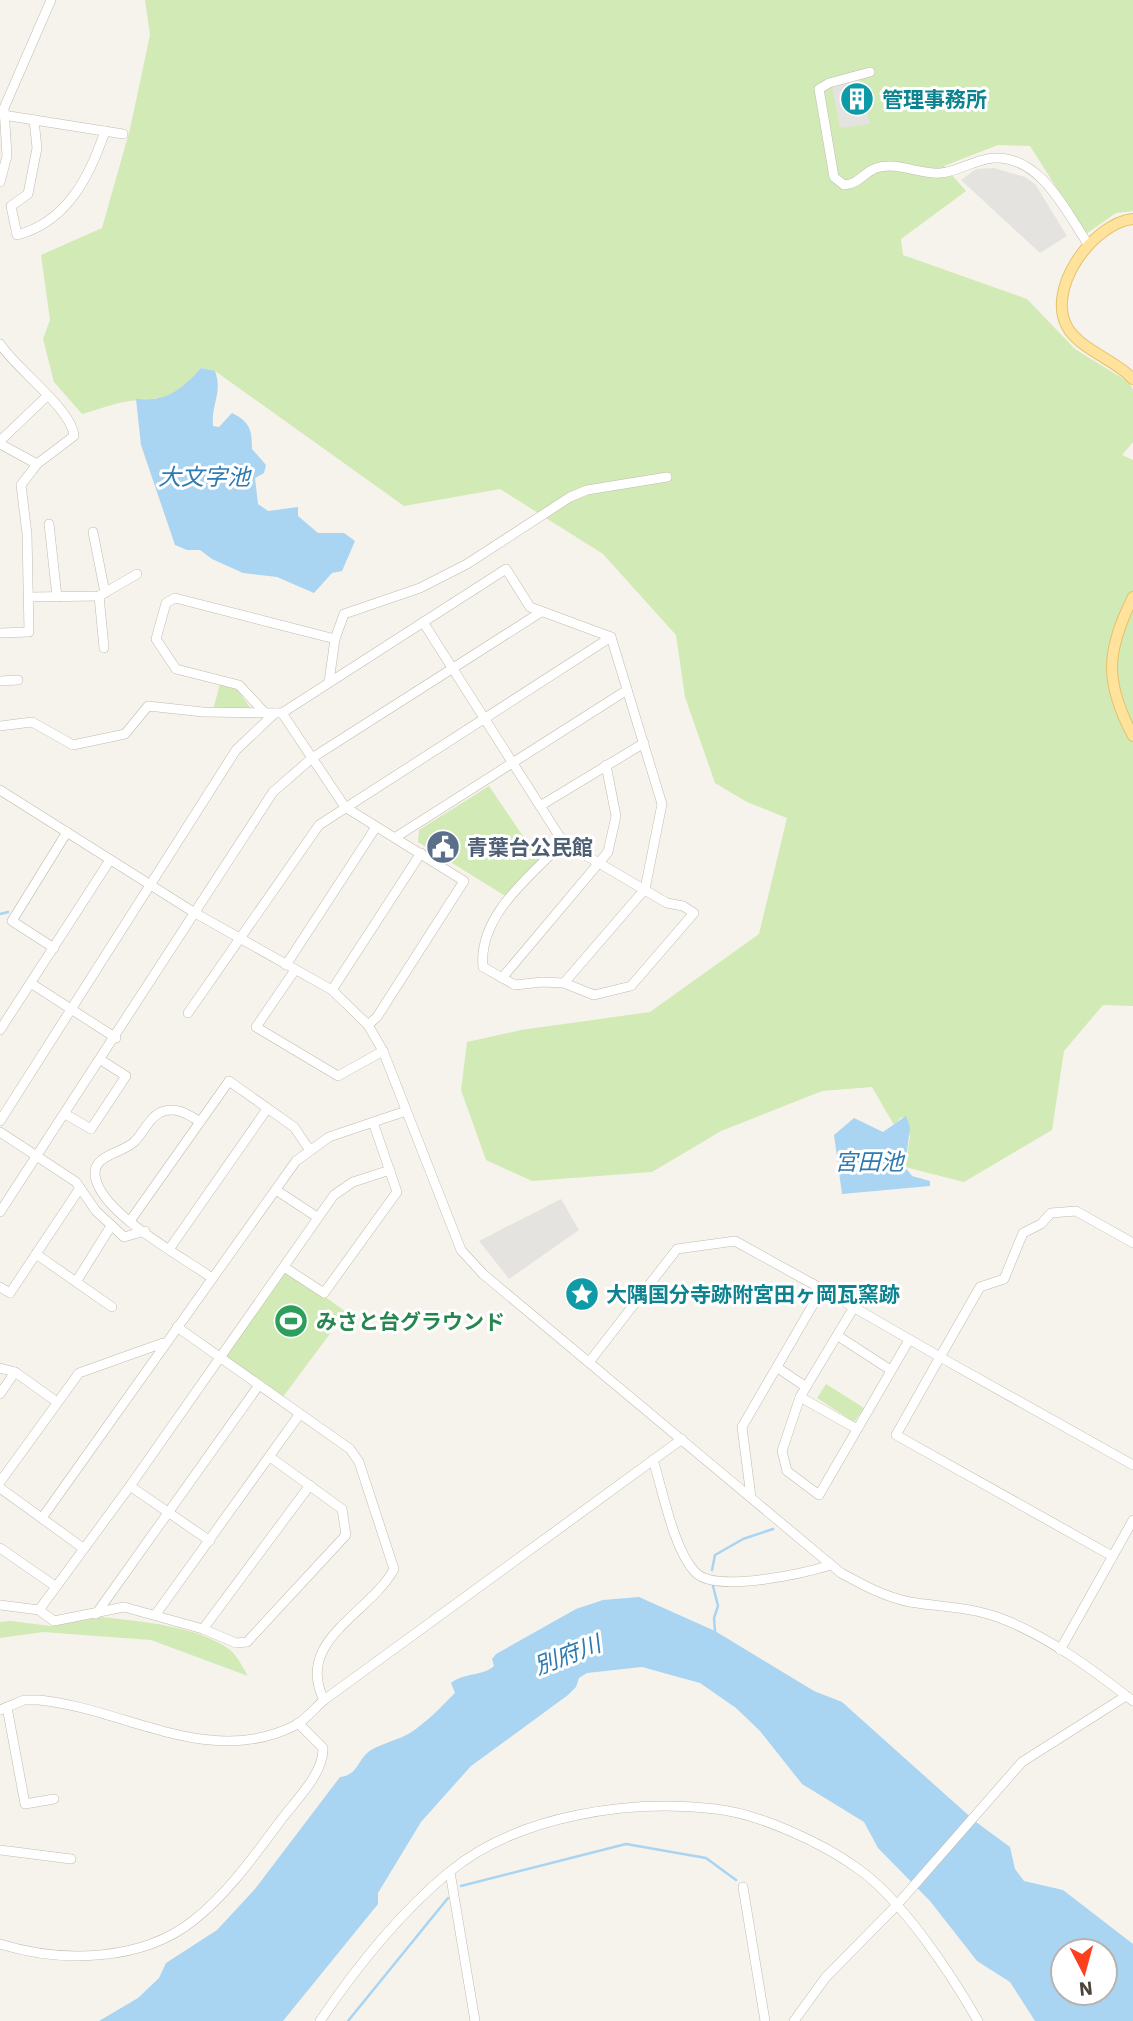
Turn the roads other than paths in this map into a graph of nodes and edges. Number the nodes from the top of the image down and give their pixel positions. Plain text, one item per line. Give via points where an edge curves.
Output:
1 (51, 0) edge
2 (870, 72) dead end
3 (4, 115) junction
4 (34, 120) junction
5 (105, 131) junction
6 (123, 134) dead end
7 (0, 182) edge
8 (1133, 219) edge
9 (1088, 244) junction
10 (0, 344) edge
11 (1133, 379) edge
12 (47, 396) junction
13 (0, 442) edge
14 (37, 464) junction
15 (667, 477) dead end
16 (49, 524) dead end
17 (93, 532) dead end
18 (137, 574) dead end
19 (102, 595) junction
20 (30, 597) junction
21 (57, 597) junction
22 (1133, 597) edge
23 (541, 612) junction
24 (423, 622) junction
25 (0, 633) edge
26 (611, 637) junction
27 (335, 639) junction
28 (104, 648) dead end
29 (452, 669) junction
30 (18, 680) dead end
31 (0, 681) edge
32 (329, 682) junction
33 (627, 690) junction
34 (274, 713) junction
35 (484, 717) junction
36 (0, 726) edge
37 (1133, 736) edge
38 (643, 743) junction
39 (312, 758) junction
40 (512, 763) junction
41 (606, 765) junction
42 (0, 790) edge
43 (540, 806) junction
44 (345, 807) junction
45 (376, 827) junction
46 (67, 832) junction
47 (396, 837) junction
48 (563, 842) junction
49 (421, 853) junction
50 (110, 860) junction
51 (602, 863) junction
52 (151, 883) junction
53 (645, 889) junction
54 (195, 913) junction
55 (240, 940) junction
56 (54, 948) junction
57 (290, 968) junction
58 (502, 978) junction
59 (564, 983) junction
60 (32, 984) junction
61 (332, 990) junction
62 (71, 1009) junction
63 (188, 1013) dead end
64 (368, 1025) junction
65 (0, 1030) edge
66 (116, 1038) junction
67 (383, 1051) junction
68 (102, 1060) junction
69 (267, 1109) junction
70 (406, 1111) junction
71 (65, 1114) junction
72 (0, 1121) edge
73 (199, 1121) junction
74 (373, 1122) junction
75 (0, 1132) edge
76 (309, 1149) junction
77 (36, 1157) junction
78 (390, 1170) junction
79 (80, 1188) junction
80 (276, 1190) junction
81 (0, 1212) edge
82 (317, 1217) junction
83 (130, 1221) junction
84 (111, 1226) junction
85 (145, 1231) junction
86 (1133, 1243) edge
87 (170, 1248) junction
88 (36, 1254) junction
89 (284, 1266) junction
90 (212, 1278) junction
91 (76, 1282) junction
92 (0, 1287) edge
93 (822, 1289) junction
94 (112, 1307) dead end
95 (854, 1307) junction
96 (177, 1327) junction
97 (838, 1336) junction
98 (909, 1339) junction
99 (165, 1342) junction
100 (218, 1357) junction
101 (940, 1357) junction
102 (590, 1361) junction
103 (0, 1367) edge
104 (778, 1368) junction
105 (889, 1369) junction
106 (15, 1373) junction
107 (259, 1385) junction
108 (806, 1387) junction
109 (0, 1394) edge
110 (800, 1397) junction
111 (57, 1402) junction
112 (299, 1415) junction
113 (857, 1429) junction
114 (682, 1439) junction
115 (270, 1457) junction
116 (653, 1460) junction
117 (1133, 1465) edge
118 (0, 1482) edge
119 (310, 1485) junction
120 (131, 1486) junction
121 (0, 1488) edge
122 (751, 1497) junction
123 (170, 1514) junction
124 (42, 1518) junction
125 (1133, 1520) edge
126 (210, 1541) junction
127 (0, 1548) edge
128 (83, 1548) junction
129 (1112, 1556) junction
130 (831, 1565) junction
131 (55, 1586) junction
132 (0, 1605) edge
133 (39, 1610) junction
134 (96, 1614) junction
135 (156, 1614) junction
136 (203, 1629) junction
137 (1060, 1650) junction
138 (1130, 1698) edge
139 (324, 1700) junction
140 (4, 1709) edge
141 (298, 1723) junction
142 (54, 1799) dead end
143 (0, 1850) edge
144 (71, 1859) dead end
145 (450, 1871) junction
146 (743, 1887) dead end
147 (896, 1906) junction
148 (0, 1944) edge
149 (320, 2021) edge
150 (475, 2021) edge
151 (765, 2021) edge
152 (794, 2021) edge
153 (978, 2021) edge

1 - 3 street
2 - 9 street via 819,89 834,177 844,185 854,185 875,169 938,173 994,158 1016,160 1042,178
3 - 4 street
3 - 7 street via 7,156
4 - 5 street
4 - 5 street via 37,148 28,194 11,206 17,235 41,225 70,201 94,164
5 - 6 street
8 - 9 main road via 1119,221
9 - 11 main road via 1068,276 1062,302 1067,327 1079,341 1121,366
10 - 12 street
12 - 13 street
12 - 14 street via 69,419 74,436
13 - 14 street
14 - 20 street via 21,485
15 - 27 street via 570,497 455,570 384,603 344,614
16 - 21 street
17 - 19 street
18 - 19 street
19 - 21 street
19 - 28 street
20 - 21 street
20 - 25 street via 29,632
22 - 37 main road via 1111,654 1116,693
23 - 24 street via 530,607 506,569
23 - 26 street
23 - 29 street
24 - 29 street
24 - 32 street
26 - 33 street
26 - 35 street
27 - 32 street
27 - 34 street via 175,598 166,603 156,639 176,669 239,685
29 - 35 street
29 - 39 street
30 - 31 street
32 - 34 street
33 - 38 street
33 - 40 street
34 - 36 street via 148,706 125,734 73,745 32,722
34 - 39 street
34 - 52 street via 236,750
35 - 40 street
35 - 44 street
38 - 41 street
38 - 53 street via 662,804
39 - 44 street
39 - 54 street via 273,792
40 - 43 street
40 - 47 street
41 - 43 street
41 - 51 street via 616,816 614,837
42 - 46 street
43 - 48 street
44 - 45 street
44 - 55 street via 319,825
45 - 47 street
45 - 57 street
46 - 50 street
46 - 56 street via 12,922
47 - 49 street
48 - 51 street
48 - 58 street via 497,914 482,955 483,967
49 - 61 street
49 - 64 street via 464,881
50 - 52 street
50 - 56 street
51 - 53 street
51 - 58 street
52 - 54 street
52 - 62 street
53 - 59 street
53 - 59 street via 694,913 631,986 594,995
54 - 55 street
54 - 66 street
55 - 57 street
55 - 63 street
56 - 60 street
57 - 61 street
57 - 67 street via 257,1027 338,1076
58 - 59 street via 515,985
60 - 62 street
60 - 65 street
61 - 64 street
62 - 66 street
62 - 72 street
64 - 67 street
66 - 68 street
67 - 70 street
68 - 71 street
68 - 71 street via 126,1076 91,1129
69 - 73 street via 229,1081
69 - 76 street via 294,1127
69 - 87 street
70 - 74 street
70 - 102 street via 461,1250 483,1274
71 - 77 street
73 - 83 street
73 - 83 street via 180,1111 163,1111 133,1143 101,1160 95,1170 101,1192
74 - 76 street
74 - 78 street
75 - 77 street
76 - 80 street
77 - 79 street
77 - 81 street
78 - 82 street via 353,1182 334,1195
78 - 89 street via 397,1192 324,1293
79 - 84 street
79 - 88 street
80 - 82 street
80 - 90 street
82 - 89 street
83 - 85 street
84 - 85 street via 124,1237
84 - 91 street
85 - 87 street
86 - 101 street via 1076,1211 1051,1213 1023,1233 1004,1279 981,1287
87 - 90 street
88 - 91 street
88 - 92 street via 10,1293
89 - 100 street
90 - 96 street
91 - 94 street
93 - 95 street
93 - 102 street via 735,1241 677,1249
93 - 104 street
95 - 97 street
95 - 98 street
96 - 99 street
96 - 100 street
97 - 105 street
97 - 108 street
98 - 101 street
98 - 105 street
99 - 111 street via 79,1373
99 - 124 street
100 - 107 street
100 - 120 street
101 - 117 street
101 - 129 street via 896,1435
102 - 114 street
103 - 106 street
104 - 108 street
104 - 122 street via 742,1427
105 - 113 street
106 - 109 street
106 - 111 street
107 - 112 street
107 - 123 street
108 - 110 street
110 - 113 street
110 - 113 street via 782,1451 787,1471 819,1495
111 - 118 street
112 - 115 street
112 - 139 street via 355,1454 394,1569 319,1654 317,1686
114 - 116 street
114 - 122 street
115 - 119 street
115 - 126 street
116 - 130 street via 681,1548 703,1578 735,1582
116 - 139 street
119 - 136 street
119 - 136 street via 342,1509 346,1535 247,1642 236,1643
120 - 123 street
120 - 128 street
121 - 124 street
122 - 130 street
123 - 126 street
123 - 134 street
124 - 128 street
125 - 129 street
126 - 135 street
127 - 131 street
128 - 131 street
129 - 137 street
130 - 137 street via 882,1594 1000,1618
131 - 133 street
132 - 133 street
133 - 134 street via 54,1621
134 - 135 street via 124,1607
135 - 136 street
137 - 138 street
138 - 147 street via 1022,1762
139 - 141 street
140 - 141 street via 24,1700 55,1701 221,1742 255,1740
140 - 142 street via 25,1804
141 - 148 street via 323,1748 323,1758 237,1880 192,1922 167,1937 82,1958
143 - 144 street
145 - 147 street via 498,1843 556,1820 647,1805 718,1809 785,1829 858,1868
145 - 149 street via 341,1988
145 - 150 street
146 - 151 street
147 - 152 street via 826,1977
147 - 153 street via 943,1965

